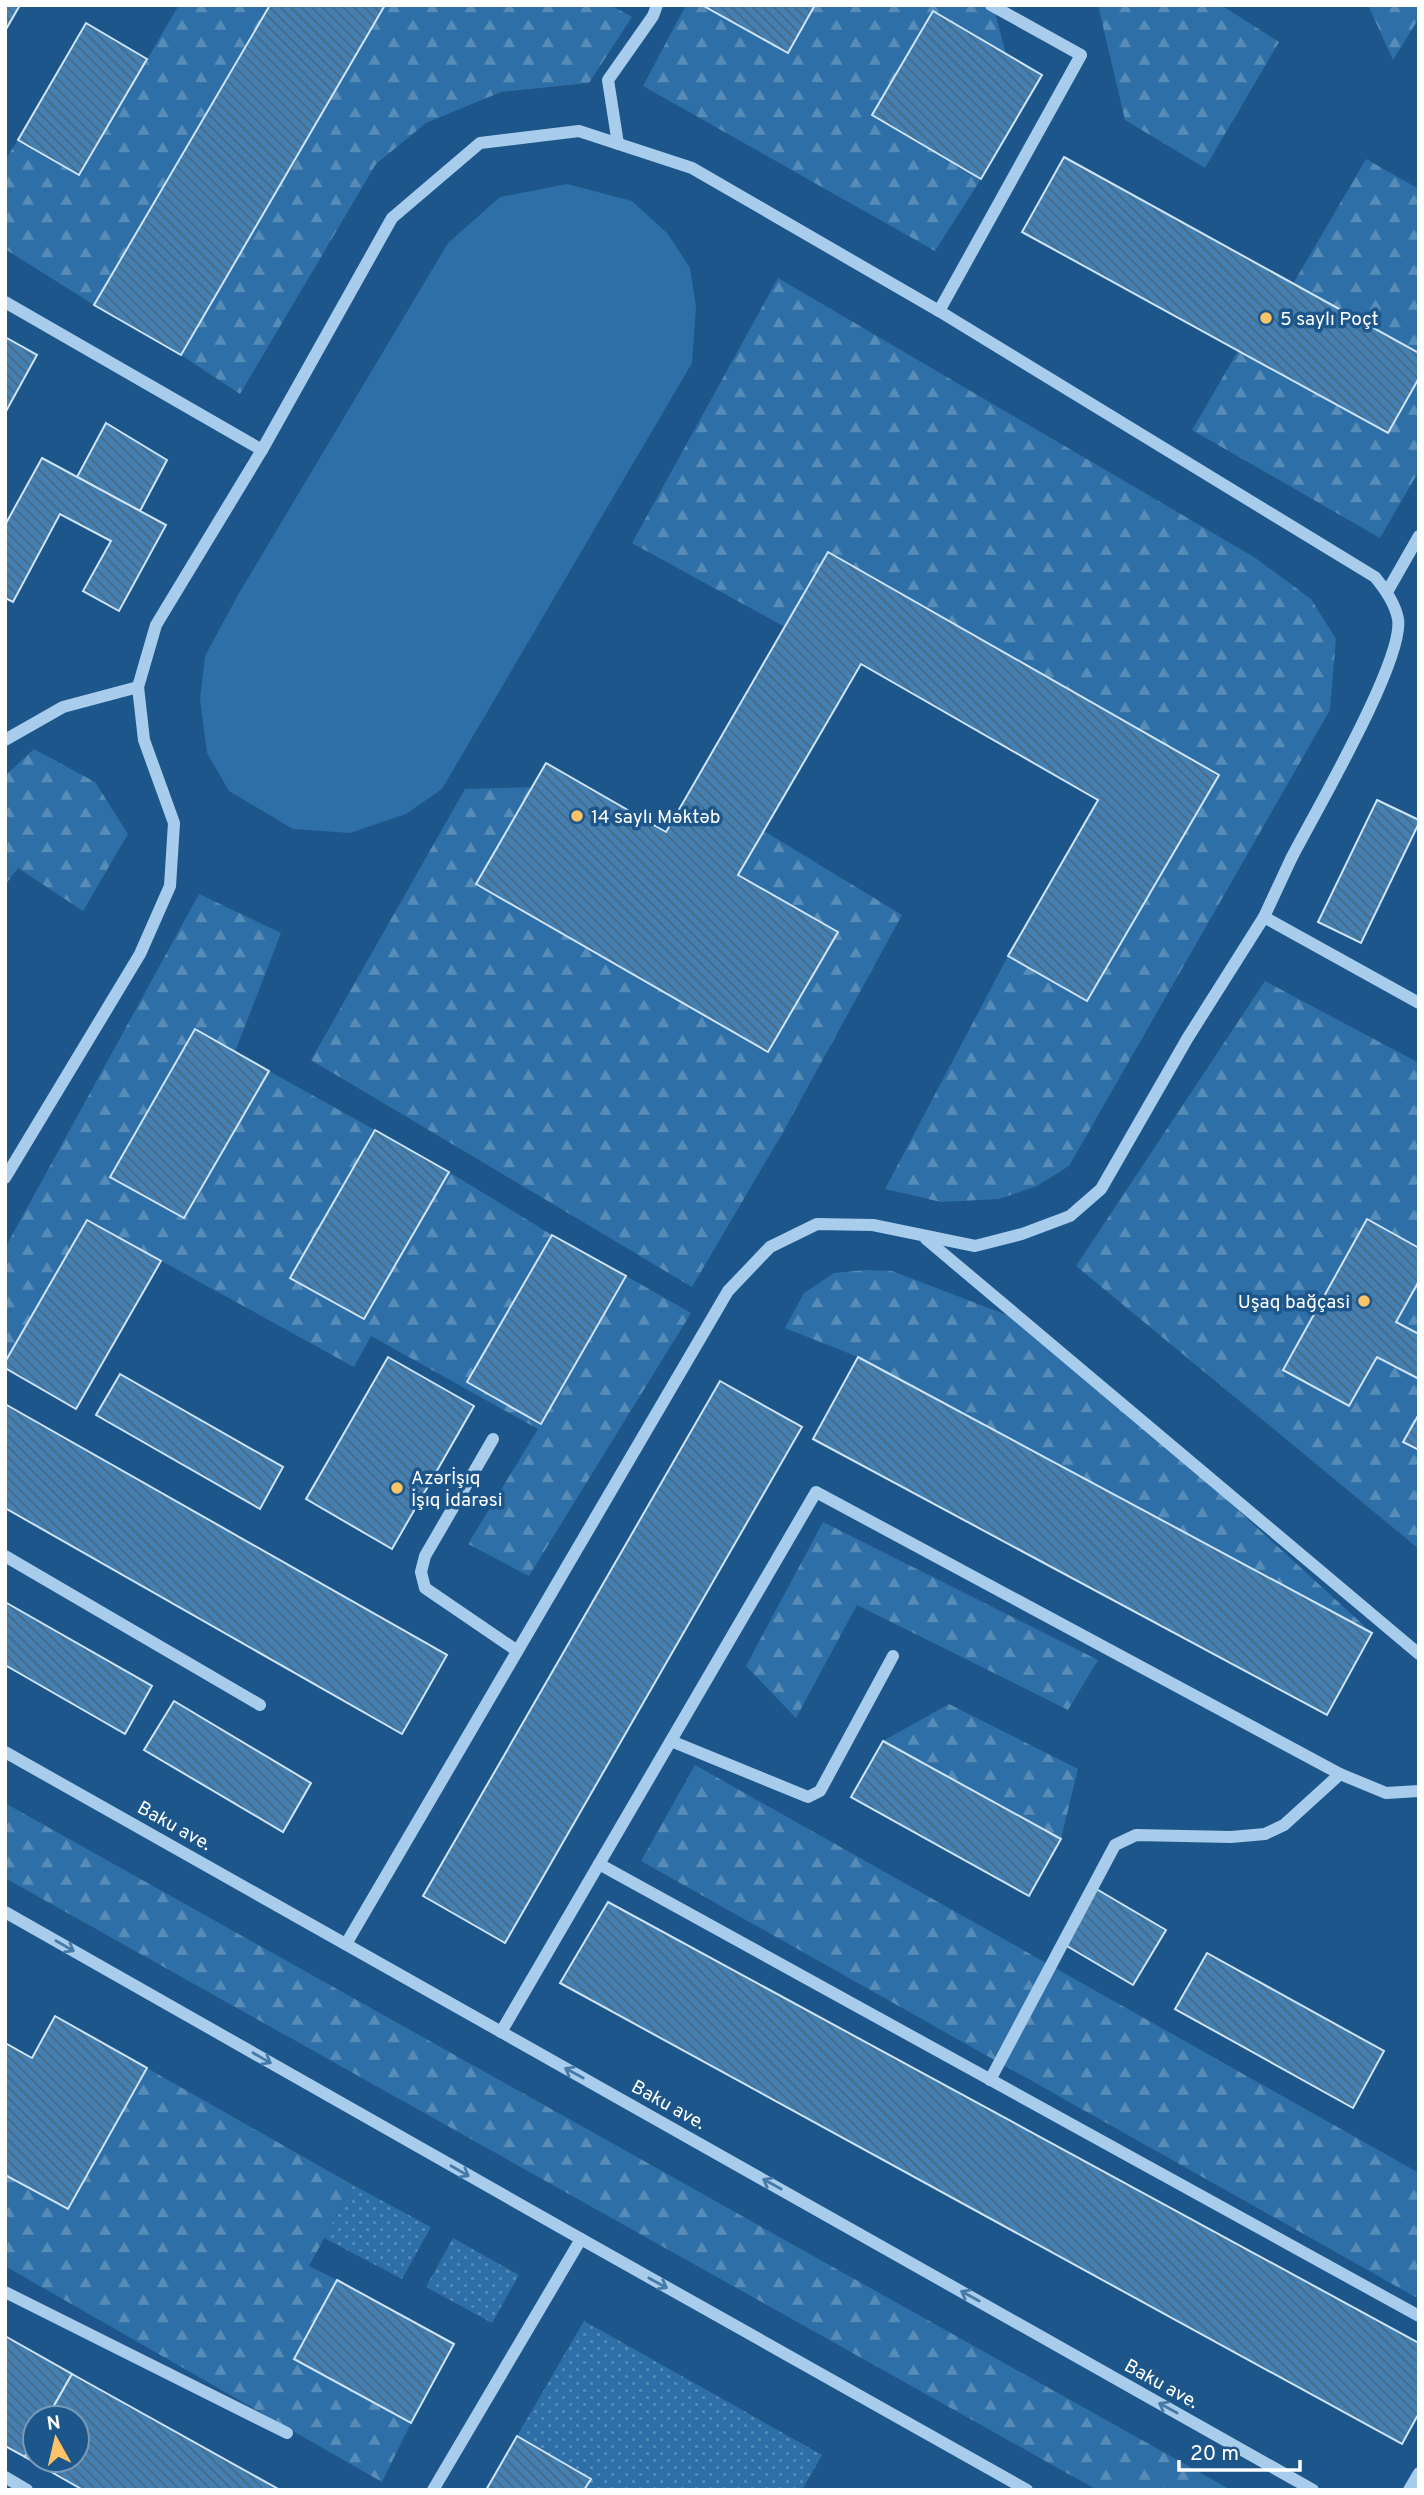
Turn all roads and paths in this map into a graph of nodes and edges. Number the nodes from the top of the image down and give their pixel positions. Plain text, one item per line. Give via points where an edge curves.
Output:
1 (657, 5) edge
2 (991, 5) edge
3 (618, 144) junction
4 (5, 302) edge
5 (939, 311) junction
6 (262, 450) junction
7 (1419, 536) edge
8 (1414, 554) edge
9 (1387, 592) junction
10 (138, 687) junction
11 (5, 740) edge
12 (1264, 917) junction
13 (1419, 1003) edge
14 (5, 1178) edge
15 (925, 1238) junction
16 (493, 1439) dead end
17 (5, 1556) edge
18 (516, 1650) junction
19 (1419, 1654) edge
20 (893, 1656) dead end
21 (260, 1705) dead end
22 (671, 1741) junction
23 (5, 1752) edge
24 (1340, 1774) junction
25 (1419, 1791) edge
26 (598, 1864) junction
27 (5, 1912) edge
28 (346, 1944) junction
29 (501, 2032) junction
30 (990, 2080) junction
31 (581, 2239) junction
32 (5, 2292) edge
33 (1419, 2316) edge
34 (287, 2433) dead end
35 (1419, 2473) edge
36 (5, 2477) edge
37 (27, 2490) edge
38 (433, 2490) edge
39 (1027, 2490) edge
40 (1313, 2490) edge
41 (1409, 2490) edge

1 - 3 street via 607,80
2 - 5 street via 1081,55
3 - 5 street via 692,168
3 - 6 street via 579,131 480,143 392,218
4 - 6 street
5 - 9 street via 1375,577
6 - 10 street via 156,625
7 - 8 street
8 - 9 street
9 - 12 street via 1398,621 1392,657
10 - 11 street via 63,707
10 - 14 street via 144,740 174,823 170,886 140,954
12 - 13 street
12 - 15 street via 1101,1189 1070,1216 1022,1234 975,1246
15 - 18 street via 873,1226 817,1224 769,1247 728,1291
15 - 19 street
16 - 18 street via 425,1556 421,1572 425,1588
17 - 21 street
18 - 28 street
20 - 22 street via 820,1791 808,1797
22 - 24 street via 816,1492
22 - 26 street
23 - 28 street, Baku ave.
24 - 25 street via 1386,1793
24 - 30 street via 1284,1825 1265,1834 1136,1835 1115,1845
26 - 29 street
26 - 30 street
27 -> 31 street
28 - 29 street, Baku ave.
40 -> 29 street, Baku ave.
30 - 33 street
31 - 38 street
31 -> 39 street
32 - 34 street
35 - 41 street
36 - 37 street

